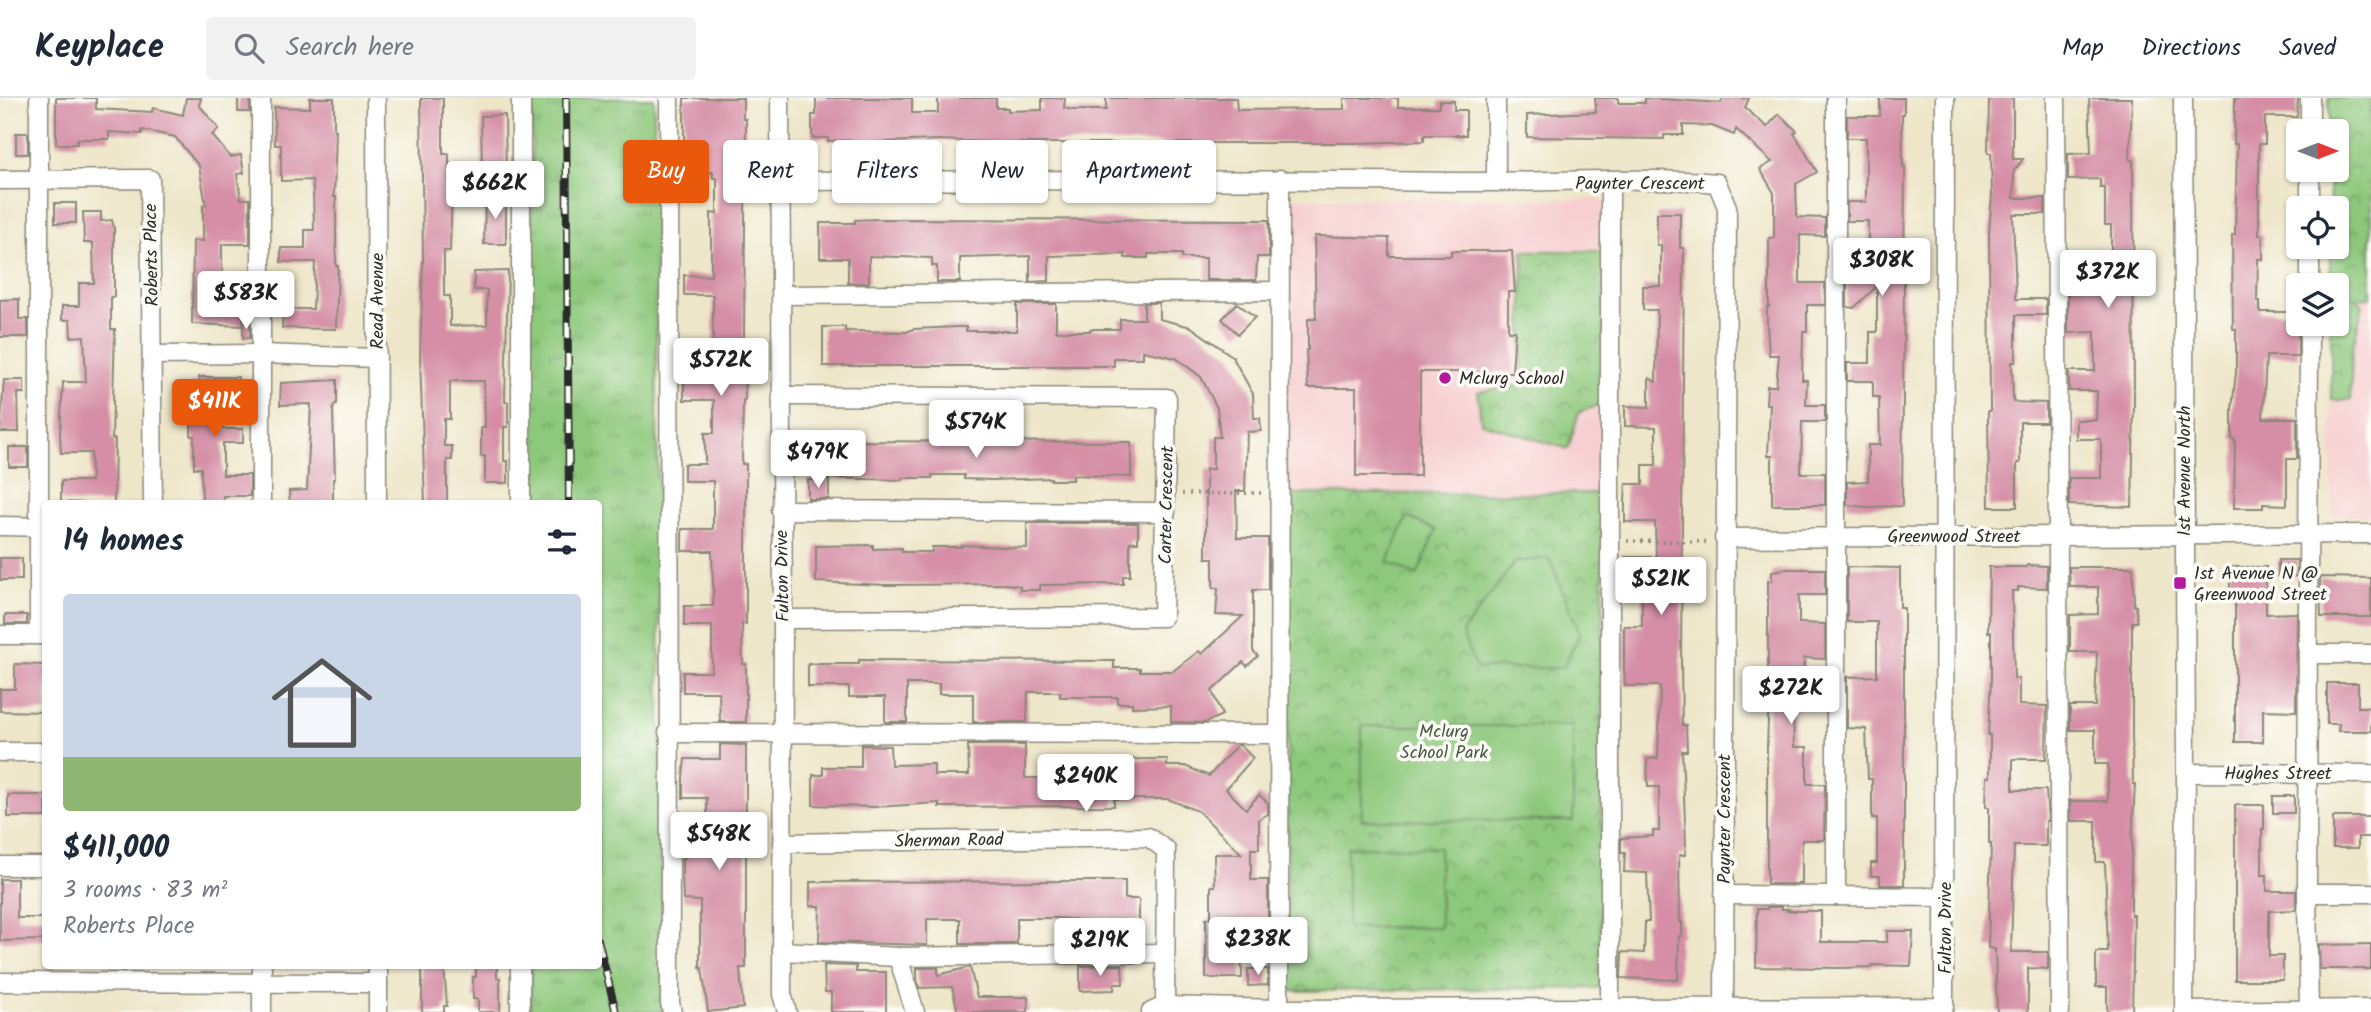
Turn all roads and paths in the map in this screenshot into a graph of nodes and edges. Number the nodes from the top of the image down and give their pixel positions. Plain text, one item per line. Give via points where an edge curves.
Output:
1 (38, 98) edge
2 (261, 98) edge
3 (376, 98) edge
4 (521, 98) edge
5 (669, 98) edge
6 (780, 98) edge
7 (1496, 98) edge
8 (1836, 98) edge
9 (1945, 98) edge
10 (2056, 98) edge
11 (2183, 98) edge
12 (2311, 98) edge
13 (2310, 119) edge
14 (780, 140) edge
15 (1280, 179) junction
16 (0, 180) edge
17 (38, 180) junction
18 (818, 181) edge
19 (1496, 182) junction
20 (1610, 182) junction
21 (780, 203) edge
22 (1279, 291) junction
23 (782, 295) junction
24 (2309, 336) edge
25 (260, 354) junction
26 (153, 355) junction
27 (377, 358) junction
28 (781, 396) junction
29 (1279, 493) junction
30 (153, 500) edge
31 (261, 500) edge
32 (377, 500) edge
33 (521, 500) edge
34 (1166, 503) junction
35 (781, 510) junction
36 (0, 526) edge
37 (42, 527) edge
38 (2371, 534) edge
39 (2309, 535) junction
40 (1838, 536) junction
41 (1946, 536) junction
42 (2057, 536) junction
43 (2184, 536) junction
44 (1724, 540) junction
45 (1611, 541) junction
46 (783, 619) junction
47 (0, 635) edge
48 (42, 635) edge
49 (2308, 654) junction
50 (2371, 654) edge
51 (668, 733) junction
52 (783, 733) junction
53 (1279, 734) junction
54 (0, 752) edge
55 (42, 752) edge
56 (2186, 773) junction
57 (2307, 774) junction
58 (2371, 774) edge
59 (782, 843) junction
60 (0, 866) edge
61 (42, 866) edge
62 (2307, 893) junction
63 (2371, 893) edge
64 (1724, 895) junction
65 (1836, 896) junction
66 (1945, 897) junction
67 (782, 951) junction
68 (1165, 953) junction
69 (898, 957) junction
70 (520, 969) edge
71 (262, 975) edge
72 (378, 975) edge
73 (0, 982) edge
74 (1724, 1008) junction
75 (1158, 1009) edge
76 (1279, 1009) junction
77 (1610, 1009) edge
78 (2371, 1009) edge
79 (2309, 1011) edge
80 (262, 1012) edge
81 (378, 1012) edge
82 (520, 1012) edge
83 (672, 1012) edge
84 (787, 1012) edge
85 (915, 1012) edge
86 (2060, 1012) edge
87 (2184, 1012) edge

1 - 17 street
2 - 25 street
3 - 27 street, Read Avenue
4 - 33 street
5 - 51 street
6 - 14 street, Fulton Drive
7 - 19 street
8 - 40 street
9 - 41 street, Fulton Drive
10 - 42 street
11 - 43 street, 1st Avenue North
12 - 13 street
15 - 18 street, Paynter Crescent
15 - 19 street, Paynter Crescent
15 - 22 street
16 - 17 street, Roberts Place
17 - 26 street, Roberts Place via 150,179
17 - 37 street
19 - 20 street, Paynter Crescent
20 - 44 street, Paynter Crescent via 1717,183 1727,207
20 - 45 street
21 - 23 street, Fulton Drive
22 - 23 street
22 - 29 street
23 - 28 street, Fulton Drive
24 - 39 street
25 - 26 street
25 - 27 street
25 - 31 street
26 - 30 street, Roberts Place
27 - 32 street, Read Avenue
28 - 34 street, Carter Crescent via 1167,398
28 - 35 street, Fulton Drive
29 - 34 path
29 - 53 street
34 - 35 street
34 - 46 street, Carter Crescent via 1163,617
35 - 46 street, Fulton Drive
36 - 37 street
37 - 48 street
38 - 39 street, Greenwood Street
39 - 43 street, Greenwood Street
39 - 49 street
40 - 41 street, Greenwood Street
40 - 44 street, Greenwood Street
40 - 65 street
41 - 42 street, Greenwood Street
41 - 66 street, Fulton Drive
42 - 43 street, Greenwood Street
42 - 86 street
43 - 56 street, 1st Avenue North
44 - 45 path
44 - 64 street, Paynter Crescent
45 - 77 street
46 - 52 street, Fulton Drive
47 - 48 street
49 - 50 street
49 - 57 street
51 - 52 street
51 - 83 street
52 - 53 street
52 - 59 street, Fulton Drive
53 - 76 street
54 - 55 street
56 - 57 street, Hughes Street
56 - 87 street, 1st Avenue North
57 - 58 street, Hughes Street
57 - 62 street
59 - 67 street, Fulton Drive
59 - 68 street, Sherman Road via 1148,837 1166,850
60 - 61 street
62 - 63 street
62 - 79 street
64 - 65 street
64 - 74 street, Paynter Crescent
65 - 66 street
66 - 74 street, Fulton Drive via 1944,1007
67 - 69 street
67 - 84 street, Fulton Drive via 782,994
68 - 69 street
68 - 75 street, Sherman Road
69 - 85 street
70 - 82 street
71 - 72 street
71 - 73 street
71 - 80 street
72 - 81 street
74 - 77 street, Fulton Drive
75 - 76 street, Fulton Drive
76 - 77 street, Fulton Drive
78 - 79 street
79 - 87 street

